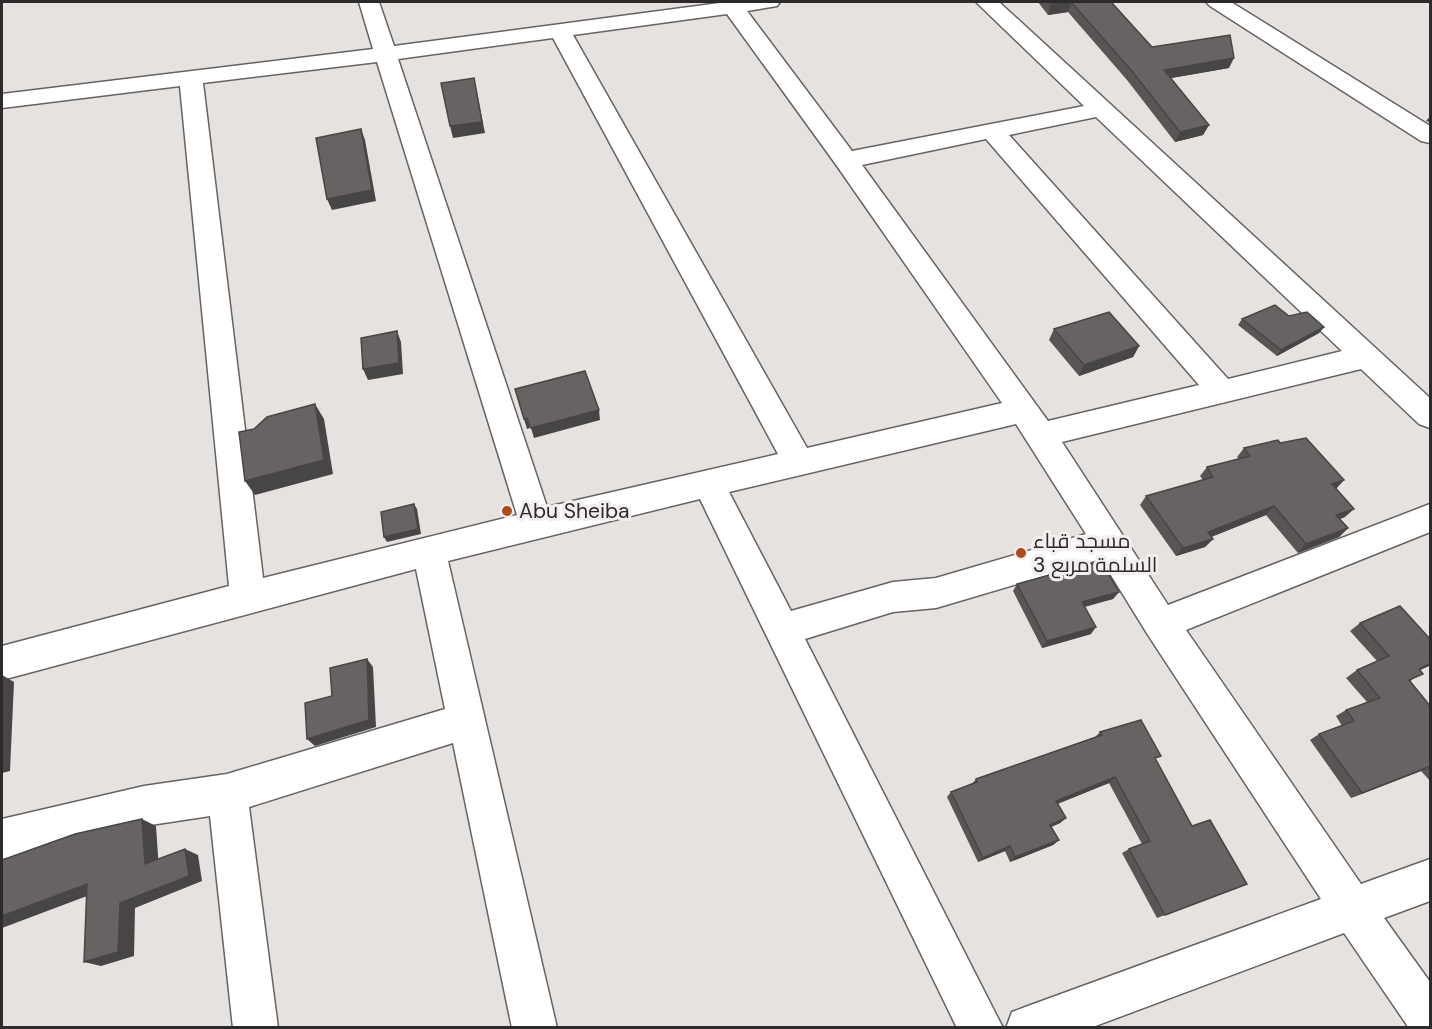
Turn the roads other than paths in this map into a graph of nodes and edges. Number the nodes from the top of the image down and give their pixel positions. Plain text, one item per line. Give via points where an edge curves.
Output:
1 (369, 2) edge
2 (764, 2) edge
3 (987, 2) edge
4 (1217, 2) edge
5 (733, 7) junction
6 (632, 11) edge
7 (560, 31) junction
8 (386, 54) junction
9 (190, 77) junction
10 (2, 101) edge
11 (1102, 109) junction
12 (992, 131) junction
13 (1431, 136) edge
14 (846, 160) junction
15 (1365, 357) junction
16 (1221, 391) junction
17 (1431, 416) edge
18 (1032, 422) junction
19 (799, 464) junction
20 (709, 484) junction
21 (1431, 518) edge
22 (536, 524) junction
23 (1109, 542) junction
24 (429, 551) junction
25 (248, 597) junction
26 (1161, 624) junction
27 (782, 630) junction
28 (2, 663) edge
29 (466, 721) junction
30 (227, 794) junction
31 (2, 838) edge
32 (1431, 880) edge
33 (1353, 910) junction
34 (1431, 1019) edge
35 (255, 1028) edge
36 (535, 1028) edge
37 (981, 1028) edge
38 (1028, 1028) edge

1 - 8 street
2 - 5 street
3 - 11 street
4 - 13 street
5 - 6 street
5 - 14 street
6 - 7 street
7 - 8 street
7 - 19 street
8 - 9 street
8 - 22 street
9 - 10 street
9 - 25 street
11 - 12 street
11 - 15 street
12 - 14 street
12 - 16 street
14 - 18 street
15 - 16 street
15 - 17 street
16 - 18 street
18 - 19 street
18 - 23 street
19 - 20 street
20 - 22 street
20 - 27 street
21 - 26 street
22 - 24 street
23 - 26 street
23 - 27 street via 936,593 894,597
24 - 25 street
24 - 29 street
25 - 28 street
26 - 33 street
27 - 37 street
29 - 30 street
29 - 36 street
30 - 31 street via 144,806
30 - 35 street
32 - 33 street
33 - 34 street
33 - 38 street

